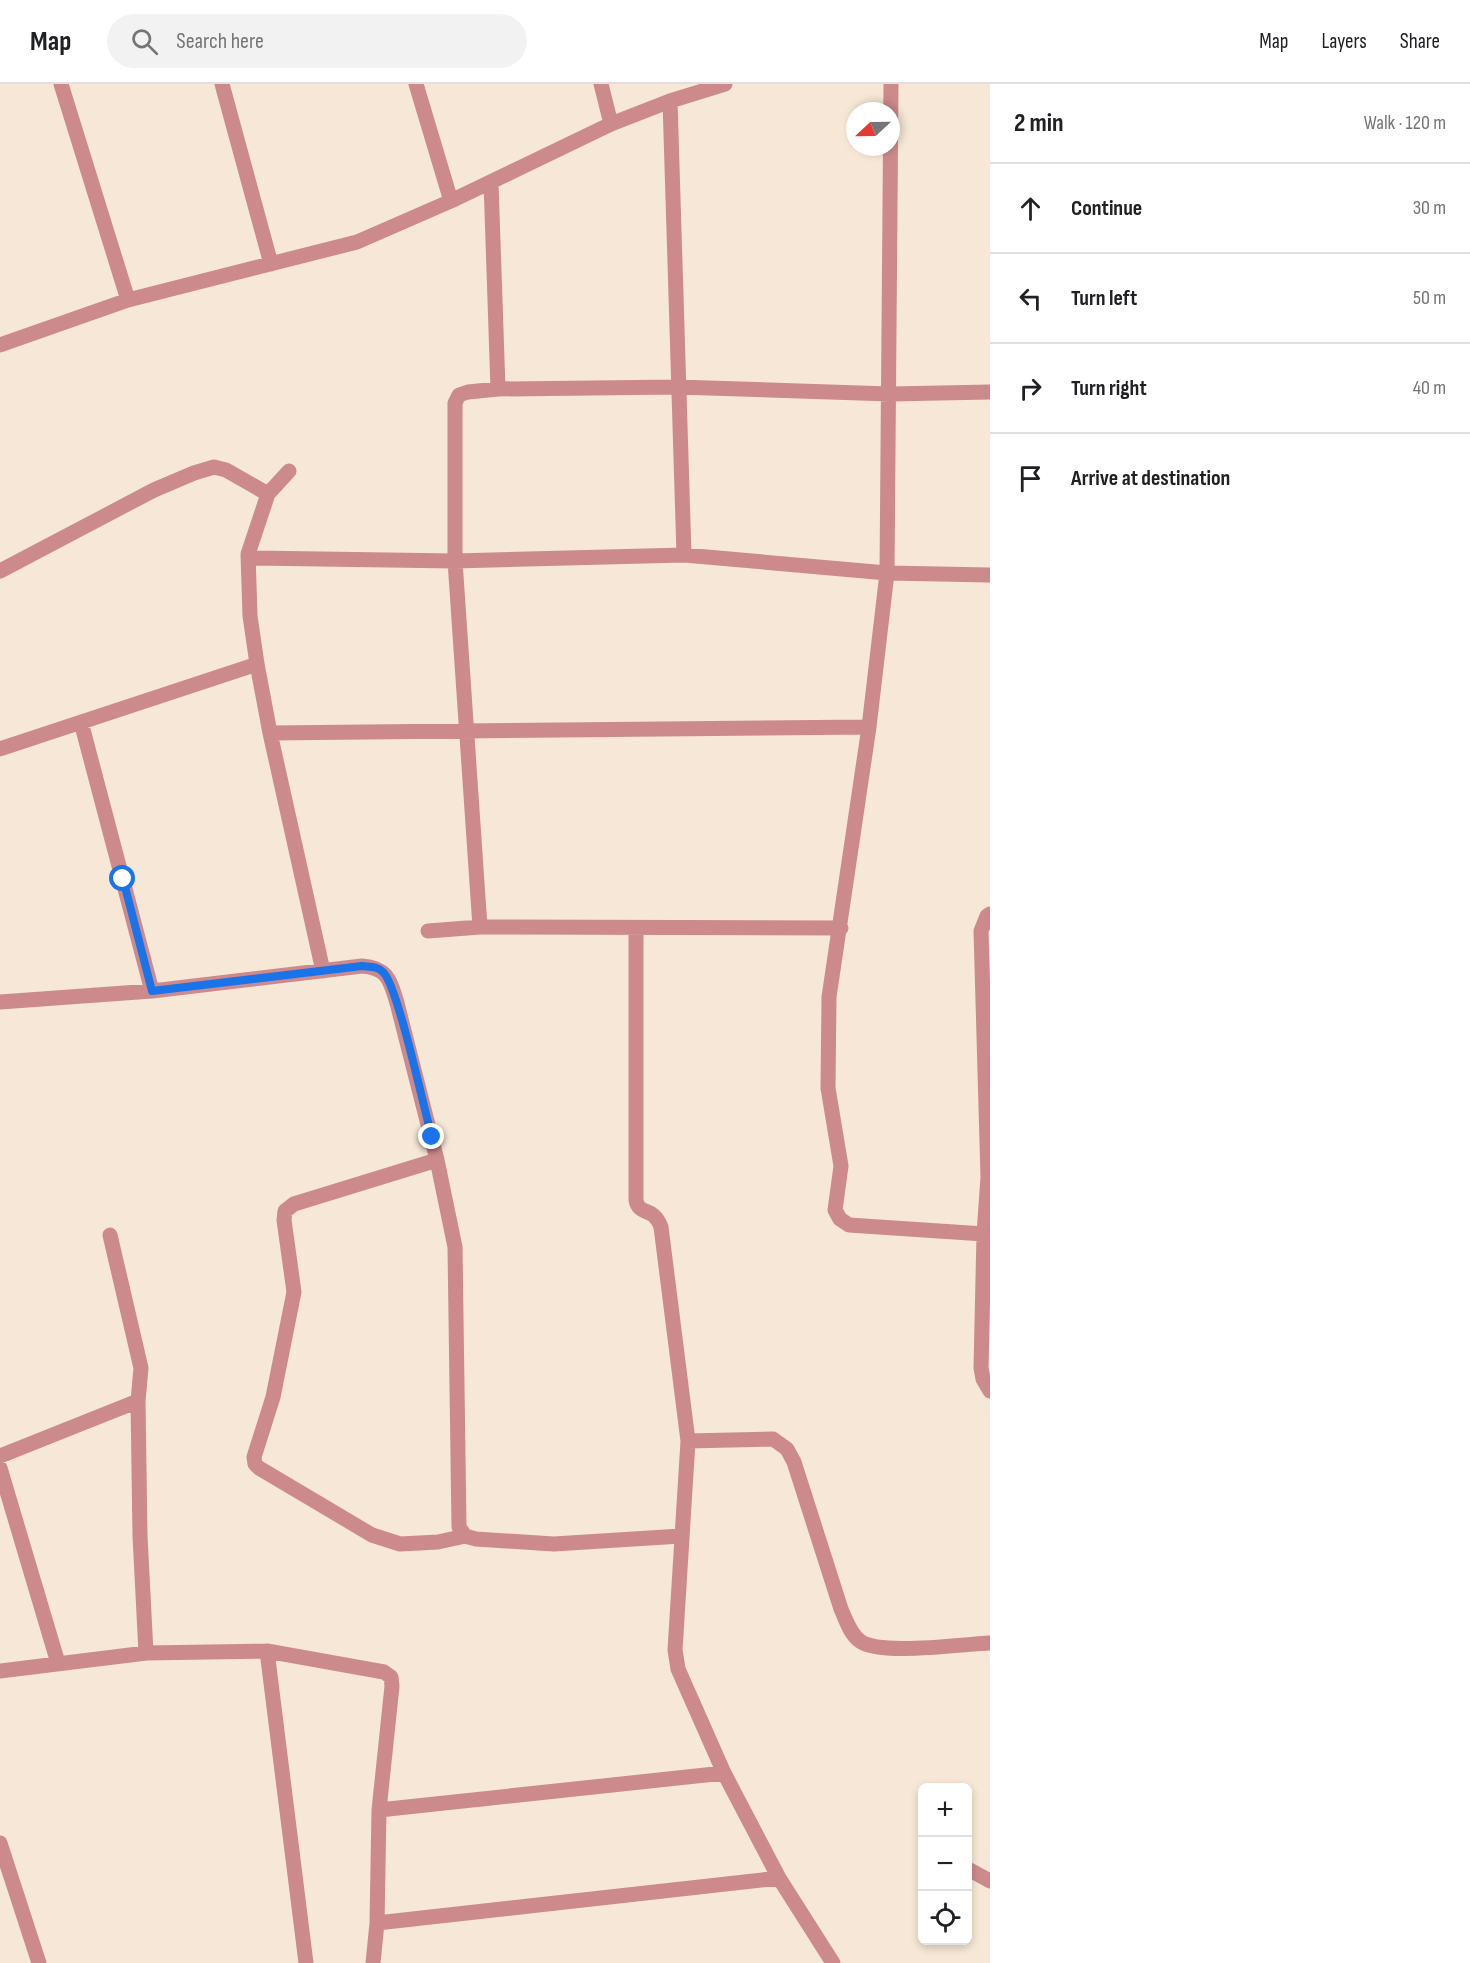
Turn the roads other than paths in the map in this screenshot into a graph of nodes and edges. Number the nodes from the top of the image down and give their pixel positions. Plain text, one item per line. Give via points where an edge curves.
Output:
1 (61, 84) edge
2 (222, 84) edge
3 (416, 84) edge
4 (601, 84) edge
5 (725, 84) edge
6 (891, 84) edge
7 (670, 101) junction
8 (611, 124) junction
9 (491, 182) junction
10 (451, 201) junction
11 (271, 264) junction
12 (128, 300) junction
13 (0, 345) edge
14 (677, 387) junction
15 (498, 389) junction
16 (990, 392) edge
17 (890, 394) junction
18 (289, 471) dead end
19 (268, 494) junction
20 (684, 555) junction
21 (253, 558) dead end
22 (456, 561) junction
23 (0, 571) edge
24 (887, 573) junction
25 (990, 574) edge
26 (256, 664) junction
27 (81, 722) junction
28 (868, 727) junction
29 (468, 730) junction
30 (270, 733) junction
31 (0, 749) edge
32 (990, 914) edge
33 (480, 927) junction
34 (841, 928) junction
35 (636, 929) junction
36 (428, 931) dead end
37 (323, 971) junction
38 (152, 991) junction
39 (0, 1002) edge
40 (437, 1160) junction
41 (989, 1178) edge
42 (984, 1234) junction
43 (110, 1235) dead end
44 (990, 1391) edge
45 (138, 1401) junction
46 (688, 1441) junction
47 (0, 1456) edge
48 (0, 1468) edge
49 (465, 1536) junction
50 (681, 1536) junction
51 (990, 1643) edge
52 (267, 1651) junction
53 (146, 1653) junction
54 (58, 1663) junction
55 (0, 1671) edge
56 (724, 1773) junction
57 (379, 1810) junction
58 (0, 1843) edge
59 (972, 1871) edge
60 (779, 1878) junction
61 (990, 1881) edge
62 (377, 1923) junction
63 (39, 1963) edge
64 (306, 1963) edge
65 (373, 1963) edge
66 (833, 1963) edge

1 - 12 street
2 - 11 street
3 - 10 street
4 - 8 street
5 - 7 street
6 - 17 street
7 - 8 street
7 - 14 street
8 - 9 street
9 - 10 street
9 - 15 street
10 - 11 street via 357,242
11 - 12 street
12 - 13 street
14 - 15 street
14 - 17 street
14 - 20 street
15 - 22 street via 468,392 459,395 455,403
16 - 17 street
17 - 24 street
18 - 19 street
19 - 23 street via 214,467 154,490
19 - 26 street via 248,554
20 - 22 street
20 - 24 street
21 - 22 street
22 - 29 street
24 - 25 street
24 - 28 street
26 - 27 street
26 - 30 street
27 - 31 street
27 - 38 street
28 - 29 street
28 - 34 street
29 - 30 street
29 - 33 street
30 - 37 street
32 - 41 street via 981,931
33 - 35 street
33 - 36 street
34 - 35 street
34 - 42 street via 830,997 828,1065 841,1166 835,1210 849,1225
35 - 46 street via 636,1200 641,1210 658,1218 661,1227
37 - 38 street
37 - 40 street via 362,966 376,967 385,973 397,1003
38 - 39 street
40 - 49 street via 455,1247 457,1515
40 - 49 street via 294,1204 285,1211 294,1292 273,1397 254,1457 259,1468 372,1535 400,1544
41 - 42 street
42 - 44 street via 981,1368
43 - 45 street via 141,1368
45 - 47 street
45 - 53 street
46 - 50 street
46 - 51 street via 773,1438 788,1449 842,1609 859,1641 888,1649
48 - 54 street
49 - 50 street via 554,1544
50 - 56 street via 675,1650 678,1669
52 - 53 street
52 - 57 street via 384,1672 391,1677
52 - 64 street
53 - 54 street
54 - 55 street
56 - 57 street
56 - 60 street
57 - 62 street
58 - 63 street
59 - 61 street
60 - 62 street
60 - 66 street
62 - 65 street

